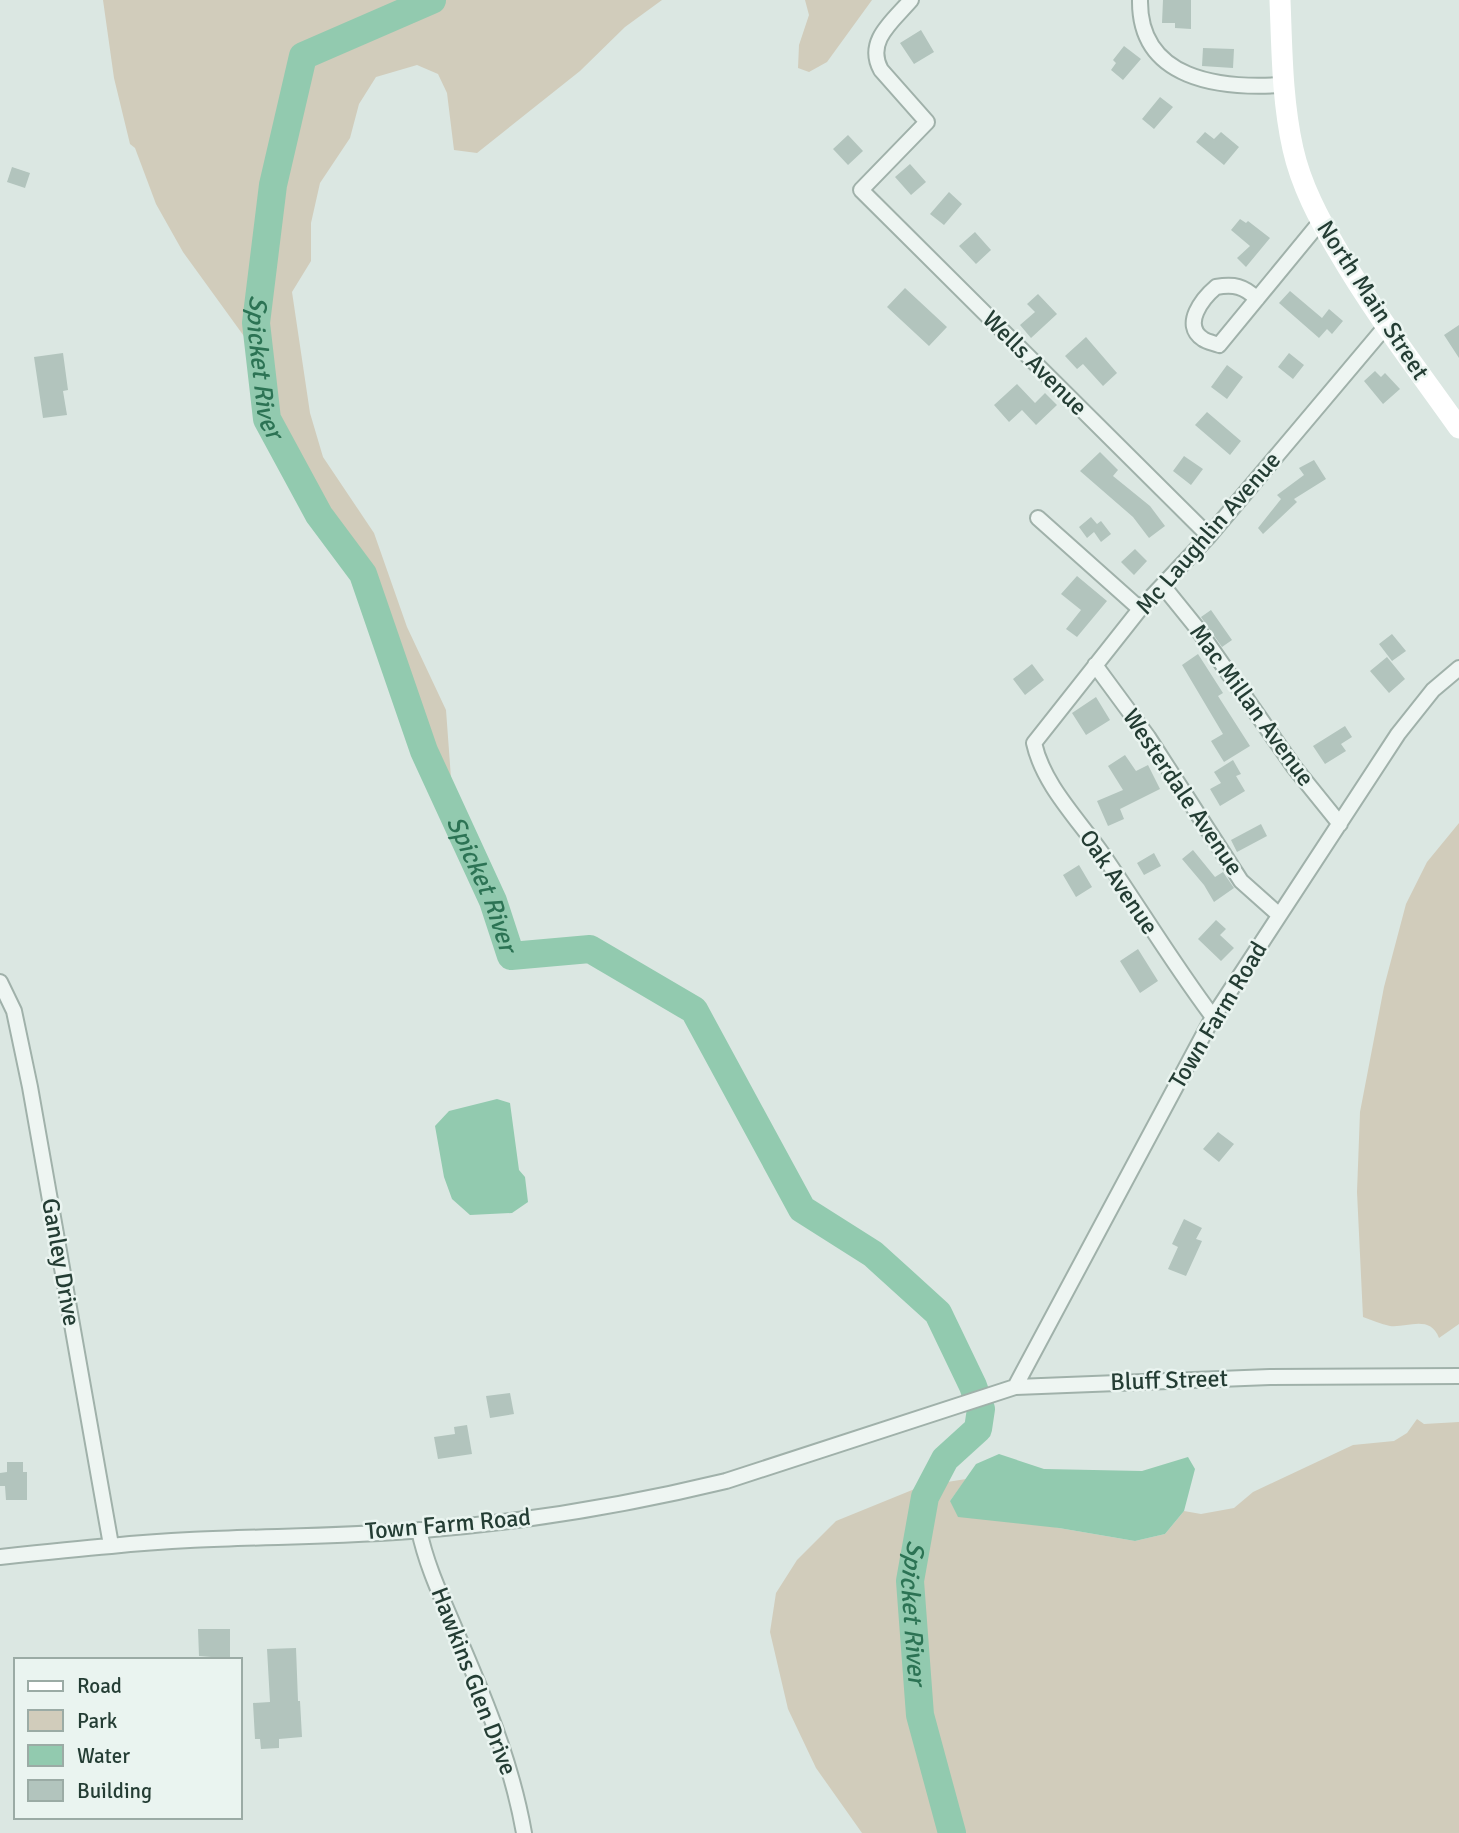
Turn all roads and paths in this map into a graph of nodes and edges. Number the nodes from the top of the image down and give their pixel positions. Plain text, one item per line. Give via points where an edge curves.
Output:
1 (911, 0) edge
2 (1140, 0) edge
3 (1280, 0) edge
4 (1282, 85) junction
5 (1321, 221) junction
6 (1257, 299) junction
7 (1387, 326) junction
8 (1459, 428) edge
9 (1038, 518) dead end
10 (1209, 536) junction
11 (1163, 586) junction
12 (1140, 609) junction
13 (1095, 665) junction
14 (1459, 668) edge
15 (1034, 743) joint
16 (1340, 824) junction
17 (1278, 914) junction
18 (0, 982) edge
19 (1213, 1017) junction
20 (1459, 1376) edge
21 (1015, 1387) junction
22 (885, 1429) joint
23 (419, 1530) junction
24 (111, 1545) junction
25 (0, 1557) edge
26 (524, 1833) edge

1 - 10 street, Wells Avenue via 882,33 875,48 876,61 927,122 862,190
2 - 4 street via 1144,33 1153,48 1180,71 1215,83
3 - 4 street, North Main Street
4 - 5 street, North Main Street via 1293,150
5 - 6 street
5 - 7 street, North Main Street
6 - 6 street via 1219,345 1201,338 1195,329 1198,305 1216,287 1239,286
7 - 8 street, North Main Street
7 - 10 street, Mc Laughlin Avenue
9 - 12 street
10 - 11 street, Mc Laughlin Avenue
11 - 12 street, Mc Laughlin Avenue
11 - 16 street, Mac Millan Avenue
12 - 13 street, Mc Laughlin Avenue
13 - 15 street, Mc Laughlin Avenue
13 - 17 street, Westerdale Avenue via 1148,737 1241,881
14 - 16 street, Town Farm Road via 1413,714
15 - 19 street, Oak Avenue via 1038,761 1058,793
16 - 17 street, Town Farm Road
17 - 19 street, Town Farm Road
18 - 24 street, Ganley Drive via 14,1011 30,1087
19 - 21 street, Town Farm Road
20 - 21 street, Bluff Street via 1270,1377
21 - 22 street, Bluff Street
22 - 23 street, Town Farm Road via 689,1490 480,1525
23 - 24 street, Town Farm Road
23 - 26 street, Hawkins Glen Drive via 432,1574 504,1749
24 - 25 street, Town Farm Road

